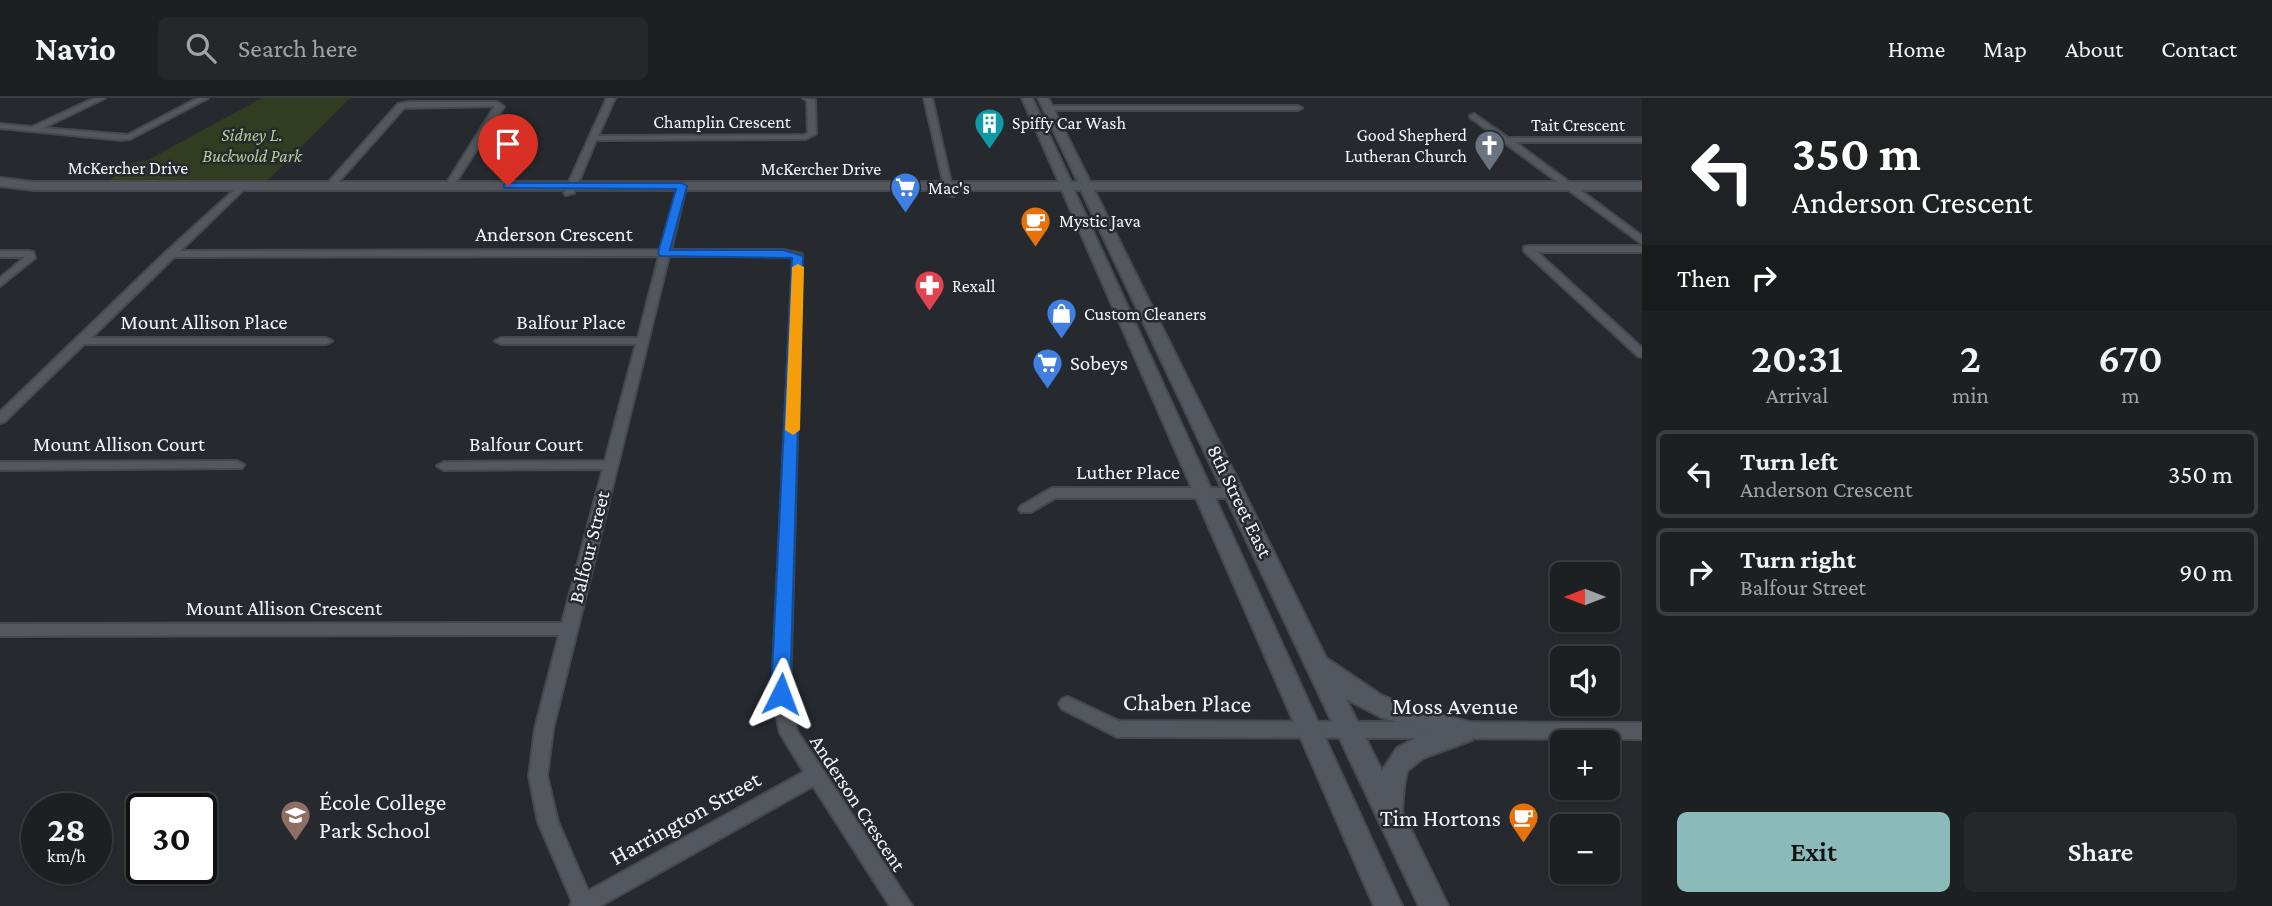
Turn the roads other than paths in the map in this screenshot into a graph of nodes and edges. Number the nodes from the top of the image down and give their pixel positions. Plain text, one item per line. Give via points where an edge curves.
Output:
1 (101, 98) edge
2 (204, 98) edge
3 (611, 98) edge
4 (807, 98) edge
5 (928, 98) edge
6 (1027, 98) edge
7 (1046, 103) edge
8 (1298, 108) dead end
9 (1475, 116) dead end
10 (0, 126) edge
11 (33, 129) junction
12 (593, 138) junction
13 (1642, 140) edge
14 (1507, 141) junction
15 (1077, 168) junction
16 (1058, 169) junction
17 (0, 183) edge
18 (449, 186) junction
19 (1642, 186) edge
20 (328, 187) junction
21 (239, 190) junction
22 (570, 190) junction
23 (681, 190) junction
24 (950, 190) junction
25 (1036, 190) junction
26 (1068, 190) junction
27 (1090, 190) junction
28 (1138, 190) junction
29 (1573, 190) junction
30 (0, 191) edge
31 (1642, 193) edge
32 (1081, 214) junction
33 (1110, 232) junction
34 (1642, 242) edge
35 (1642, 249) edge
36 (664, 253) junction
37 (0, 254) edge
38 (170, 254) junction
39 (0, 283) edge
40 (82, 341) junction
41 (326, 341) dead end
42 (501, 341) dead end
43 (641, 341) junction
44 (1642, 354) edge
45 (0, 419) edge
46 (237, 465) dead end
47 (609, 465) junction
48 (0, 466) edge
49 (444, 466) dead end
50 (1204, 493) junction
51 (1235, 493) junction
52 (1026, 509) dead end
53 (569, 629) junction
54 (0, 631) edge
55 (1314, 654) junction
56 (1068, 704) dead end
57 (1310, 730) junction
58 (1350, 730) junction
59 (1464, 731) junction
60 (1642, 732) edge
61 (815, 776) junction
62 (1389, 810) junction
63 (582, 906) edge
64 (902, 906) edge
65 (1388, 906) edge
66 (1434, 906) edge

1 - 11 street
2 - 11 street via 130,137
3 - 12 street
4 - 12 street, Champlin Crescent via 811,100 812,134 805,138
5 - 24 street
6 - 16 main road, 8th Street East
7 - 8 street
7 - 15 main road, 8th Street East
9 - 14 street
10 - 11 street
12 - 22 street
13 - 14 street, Tait Crescent
14 - 29 street, Tait Crescent
15 - 27 main road, 8th Street East
15 - 28 main road
16 - 25 main road via 1055,179
16 - 26 main road, 8th Street East
17 - 21 main road, McKercher Drive
18 - 20 main road, McKercher Drive
18 - 20 street via 500,107 497,104 401,106
18 - 22 main road, McKercher Drive
19 - 29 main road, McKercher Drive
20 - 21 main road, McKercher Drive
21 - 22 main road, McKercher Drive
21 - 30 main road, McKercher Drive
21 - 38 street
22 - 23 main road, McKercher Drive
23 - 24 main road, McKercher Drive
23 - 36 street, Balfour Street
24 - 25 main road, McKercher Drive
25 - 26 main road, McKercher Drive
25 - 32 main road
26 - 27 main road, McKercher Drive
26 - 32 main road, 8th Street East
27 - 28 main road, McKercher Drive
27 - 33 main road, 8th Street East
28 - 29 main road, McKercher Drive
28 - 33 main road via 1107,205
29 - 31 main road, McKercher Drive
29 - 34 street, Tait Crescent
32 - 50 main road, 8th Street East
33 - 51 main road, 8th Street East
35 - 44 street via 1528,249
36 - 38 street, Anderson Crescent
36 - 43 street, Balfour Street
36 - 61 street, Anderson Crescent via 797,256 781,694 789,733
37 - 39 street via 29,254 30,258
38 - 40 street
40 - 41 street, Mount Allison Place
40 - 45 street
42 - 43 street, Balfour Place
43 - 47 street, Balfour Street
46 - 48 street, Mount Allison Court
47 - 49 street, Balfour Court
47 - 53 street, Balfour Street
50 - 51 street, Luther Place
50 - 52 street, Luther Place via 1052,493
50 - 57 main road, 8th Street East
51 - 55 main road, 8th Street East
53 - 54 street, Mount Allison Crescent
53 - 63 street, Balfour Street via 544,729 538,776 548,822
55 - 58 main road, 8th Street East
55 - 59 main road via 1336,679 1369,703
56 - 57 street, Chaben Place via 1117,729
57 - 58 street, Moss Avenue
57 - 65 main road, 8th Street East
58 - 59 street, Moss Avenue
58 - 62 main road, 8th Street East
59 - 60 street, Moss Avenue
59 - 62 main road via 1423,744 1405,757 1394,770
61 - 63 street, Harrington Street
61 - 64 street, Anderson Crescent
62 - 66 main road, 8th Street East

